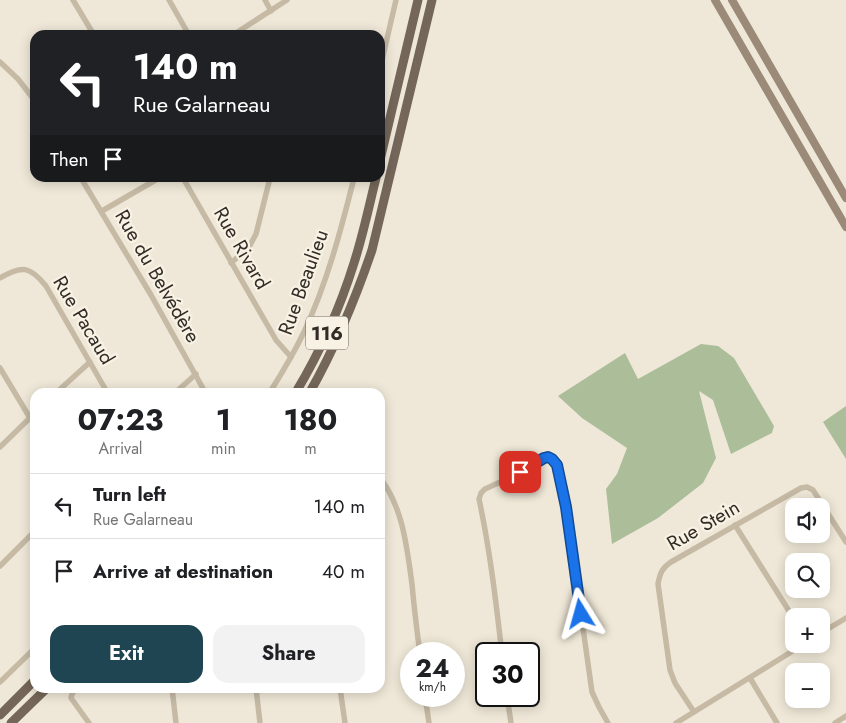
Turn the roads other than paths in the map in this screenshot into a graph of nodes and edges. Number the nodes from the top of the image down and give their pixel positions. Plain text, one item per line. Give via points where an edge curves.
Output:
1 (73, 0) edge
2 (169, 0) edge
3 (265, 0) edge
4 (287, 0) edge
5 (396, 0) edge
6 (418, 0) edge
7 (432, 0) edge
8 (715, 0) edge
9 (732, 0) edge
10 (271, 11) junction
11 (91, 30) edge
12 (186, 30) edge
13 (241, 30) edge
14 (385, 47) edge
15 (0, 62) edge
16 (30, 95) edge
17 (385, 139) edge
18 (83, 182) edge
19 (152, 182) edge
20 (185, 182) edge
21 (269, 182) edge
22 (353, 182) edge
23 (375, 182) edge
24 (846, 198) edge
25 (102, 212) junction
26 (846, 227) edge
27 (231, 262) junction
28 (0, 278) edge
29 (291, 357) junction
30 (90, 362) junction
31 (0, 368) edge
32 (196, 374) junction
33 (61, 388) edge
34 (105, 388) edge
35 (180, 388) edge
36 (203, 388) edge
37 (272, 388) edge
38 (298, 388) edge
39 (312, 388) edge
40 (30, 412) edge
41 (30, 419) edge
42 (0, 447) edge
43 (385, 486) edge
44 (735, 525) junction
45 (30, 536) edge
46 (846, 542) edge
47 (0, 566) edge
48 (787, 608) edge
49 (846, 618) edge
50 (830, 628) edge
51 (418, 642) edge
52 (501, 642) edge
53 (30, 653) edge
54 (790, 653) edge
55 (750, 678) junction
56 (0, 682) edge
57 (30, 685) edge
58 (41, 693) edge
59 (73, 693) edge
60 (173, 693) edge
61 (257, 693) edge
62 (341, 693) edge
63 (427, 707) edge
64 (509, 707) edge
65 (694, 712) junction
66 (0, 715) edge
67 (846, 716) edge
68 (11, 723) edge
69 (89, 723) edge
70 (176, 723) edge
71 (260, 723) edge
72 (345, 723) edge
73 (429, 723) edge
74 (511, 723) edge
75 (608, 723) edge
76 (676, 723) edge
77 (777, 723) edge
78 (835, 723) edge

1 - 11 street
2 - 12 street
3 - 10 street
4 - 10 street
5 - 14 street
6 - 17 main road
7 - 39 main road, 116 via 372,250 344,327
8 - 26 main road
9 - 24 main road
10 - 13 street
15 - 16 street
18 - 25 street, Rue du Belvédère
19 - 25 street
20 - 27 street, Rue Rivard
21 - 27 street via 256,234 249,247
22 - 29 street, Rue Beaulieu via 328,273
23 - 38 main road, 116 via 361,240 340,301
25 - 32 street, Rue du Belvédère
27 - 29 street, Rue Rivard via 276,340
28 - 30 street, Rue Pacaud via 20,269 37,274
29 - 37 street, Rue Beaulieu
30 - 33 street
30 - 34 street, Rue Pacaud
31 - 40 street
32 - 35 street
32 - 36 street, Rue du Belvédère
41 - 42 street
43 - 51 street via 405,539
44 - 46 street, Rue Stein via 806,487 813,490
44 - 48 street
44 - 65 street, Rue Stein via 671,562 660,574 658,584 670,670
45 - 47 street
49 - 50 street
52 - 75 street via 487,535 479,499 485,489 548,457 557,465 566,507 592,692
53 - 56 street
54 - 55 street
55 - 65 street
55 - 77 street
57 - 66 main road
58 - 68 main road
59 - 69 street via 71,698
60 - 70 street
61 - 71 street
62 - 72 street
63 - 73 street
64 - 74 street
65 - 76 street
67 - 78 street

